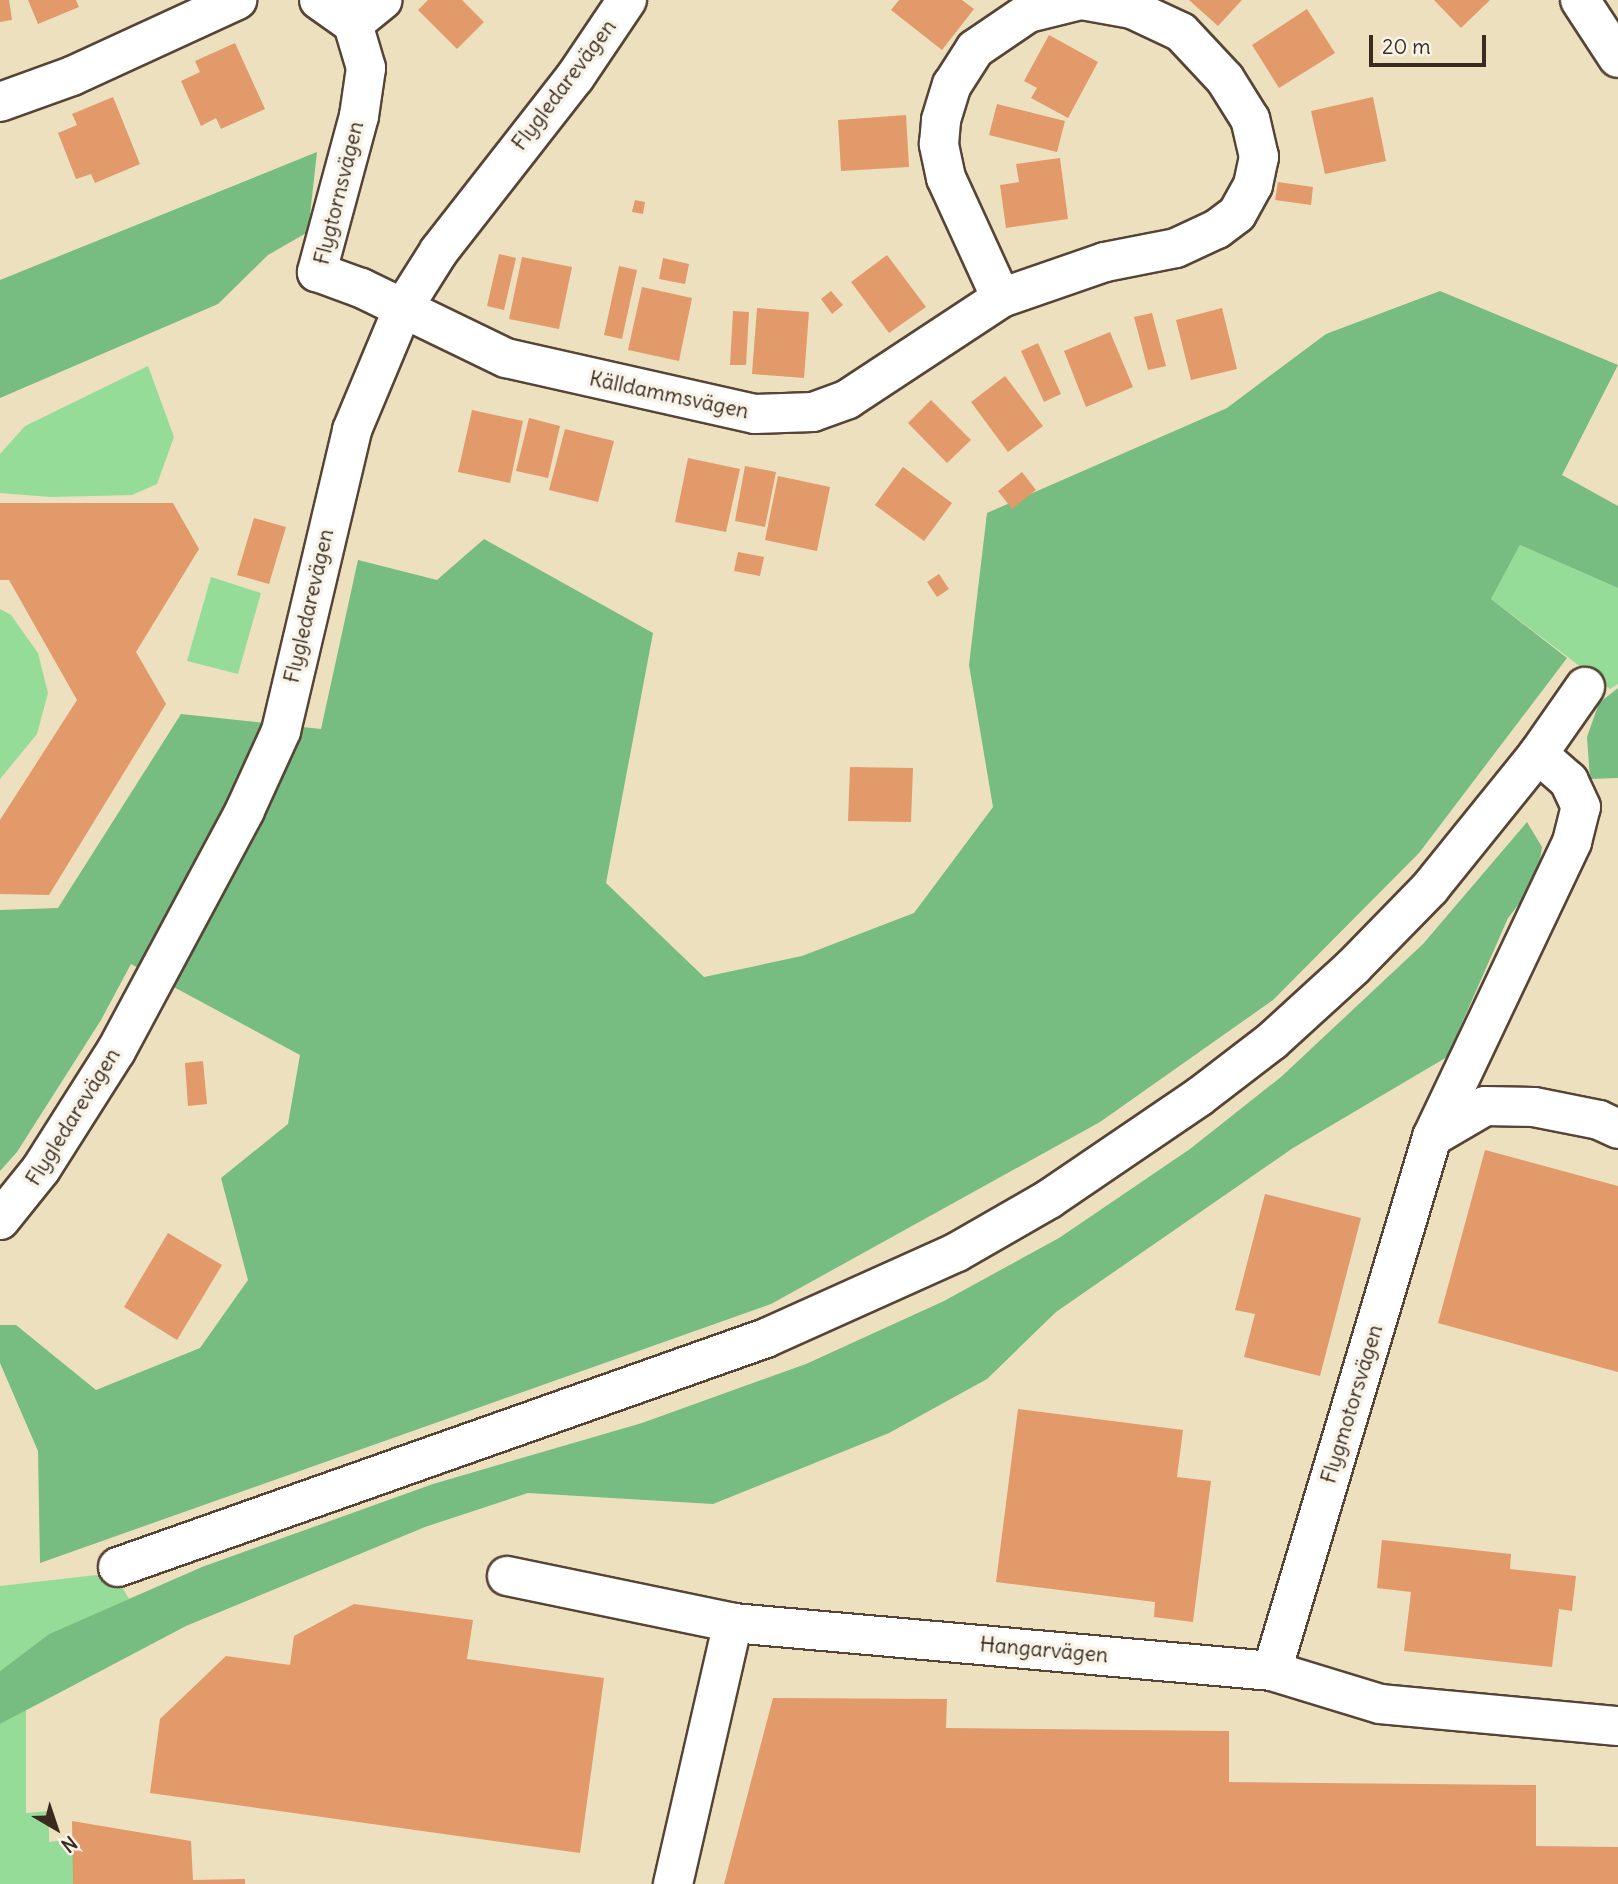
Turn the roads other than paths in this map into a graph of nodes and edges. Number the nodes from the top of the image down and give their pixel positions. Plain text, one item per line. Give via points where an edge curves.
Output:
1 (237, 0) edge
2 (319, 0) edge
3 (383, 0) edge
4 (627, 0) edge
5 (1081, 0) edge
6 (1580, 0) edge
7 (354, 24) junction
8 (1618, 58) edge
9 (0, 102) edge
10 (1001, 298) junction
11 (403, 308) junction
12 (1586, 687) dead end
13 (1538, 754) junction
14 (1618, 1129) edge
15 (1432, 1137) junction
16 (0, 1220) edge
17 (118, 1567) dead end
18 (507, 1576) dead end
19 (733, 1623) junction
20 (1272, 1671) junction
21 (1618, 1726) edge
22 (673, 1884) edge

1 - 9 street via 72,76
2 - 7 street
3 - 7 street
4 - 11 street, Flygledarevägen via 575,77 439,251
5 - 10 street, Källdammsvägen via 1020,17 975,49 952,85 942,120 939,144 946,178
5 - 10 street, Källdammsvägen via 1132,9 1181,32 1226,79 1250,119 1259,157 1253,186 1237,214 1176,248 1105,262
6 - 8 street
7 - 11 street, Flygtornsvägen via 366,68 359,116 317,272
10 - 11 street, Källdammsvägen via 848,398 813,412 755,414 506,358
11 - 16 street, Flygledarevägen via 352,430 281,731 245,810 116,1051 41,1169
12 - 13 street
13 - 15 street, Flygmotorsvägen via 1569,781 1581,807 1572,842
13 - 17 street via 1430,888 1272,1041 1177,1112 1003,1226 867,1296 766,1338
14 - 15 street via 1600,1120 1534,1107 1485,1106
15 - 20 street, Flygmotorsvägen
18 - 19 street, Hangarvägen
19 - 20 street, Hangarvägen
19 - 22 street
20 - 21 street, Hangarvägen via 1380,1704

